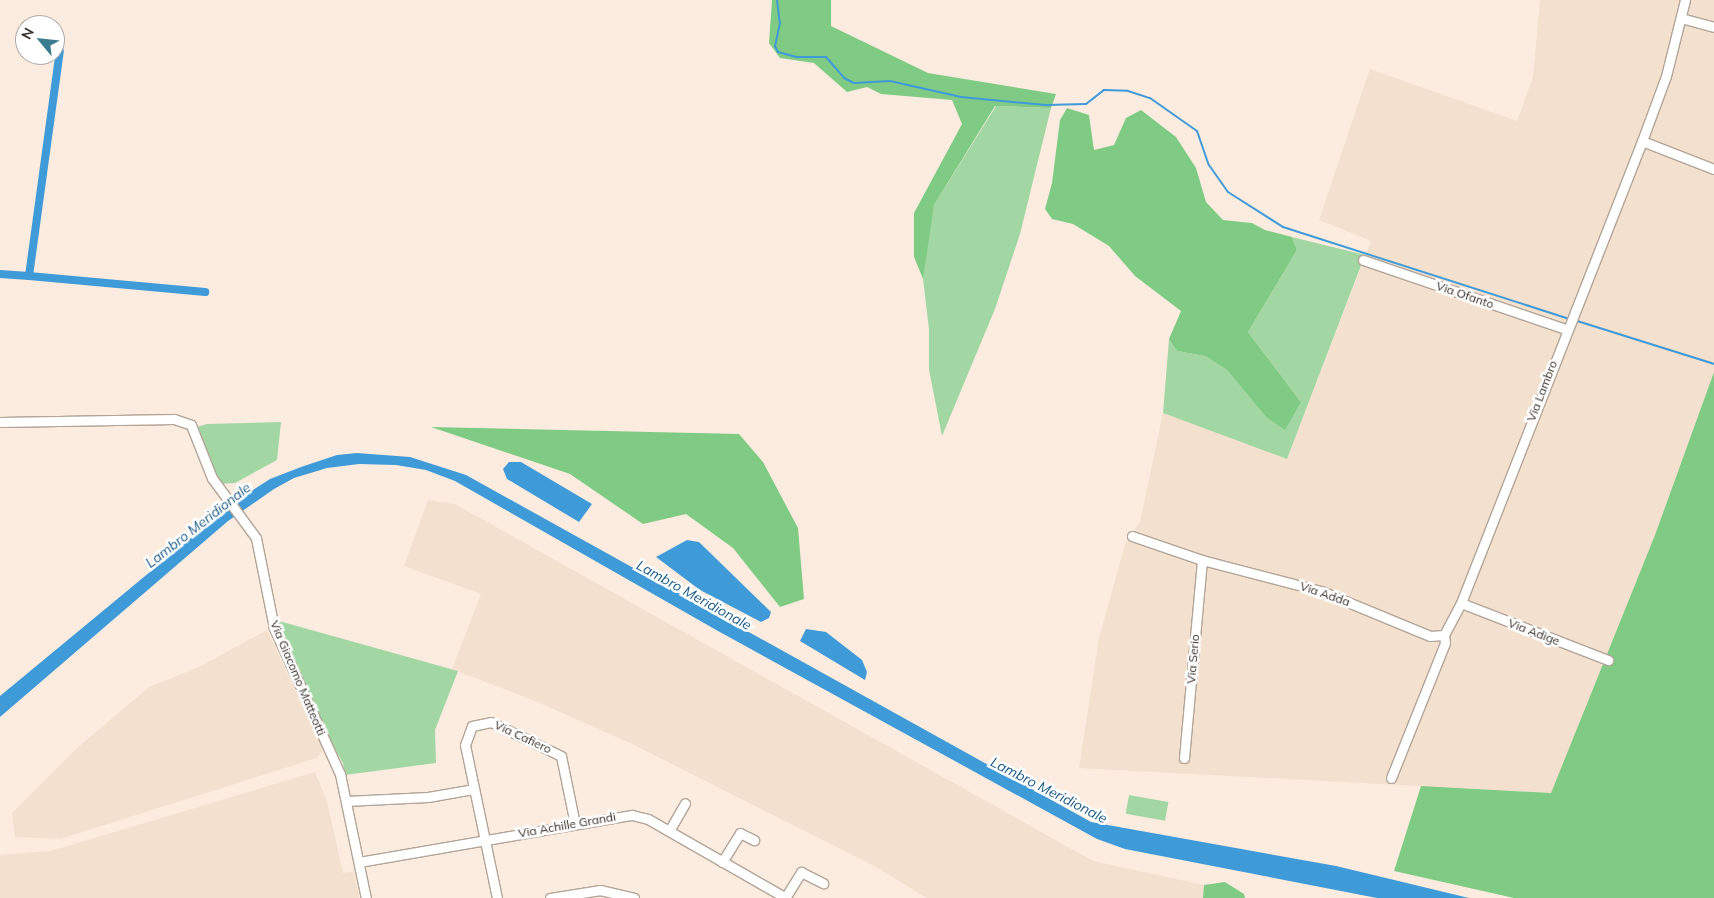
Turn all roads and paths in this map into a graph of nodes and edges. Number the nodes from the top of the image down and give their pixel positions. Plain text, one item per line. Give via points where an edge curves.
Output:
1 (1685, 0) edge
2 (1681, 18) junction
3 (1714, 26) edge
4 (1642, 141) junction
5 (1714, 169) edge
6 (1363, 260) dead end
7 (1567, 328) junction
8 (0, 422) edge
9 (1132, 536) dead end
10 (1202, 560) junction
11 (1461, 603) junction
12 (1444, 635) junction
13 (1608, 660) dead end
14 (1184, 758) dead end
15 (1391, 778) dead end
16 (474, 789) junction
17 (346, 801) junction
18 (685, 803) dead end
19 (575, 824) junction
20 (669, 831) junction
21 (485, 839) junction
22 (754, 840) dead end
23 (360, 862) junction
24 (722, 862) junction
25 (823, 883) dead end
26 (366, 898) edge
27 (497, 898) edge
28 (550, 898) edge
29 (634, 898) edge
30 (785, 898) edge

1 - 2 street, Via Lambro
2 - 3 street
2 - 4 street, Via Lambro via 1666,76
4 - 5 street
4 - 7 street, Via Lambro
6 - 7 street, Via Ofanto
7 - 11 street, Via Lambro
8 - 17 street, Via Giacomo Matteotti via 183,420 191,425 212,478 256,538 274,628 335,761
9 - 10 street, Via Adda
10 - 12 street, Via Adda via 1321,591 1426,634
10 - 14 street, Via Serio
11 - 12 street, Via Lambro
11 - 13 street, Via Adige
12 - 15 street, Via Lambro via 1445,643
16 - 17 street via 428,797
16 - 19 street, Via Cafiero via 465,739 472,726 491,722 561,756
16 - 21 street, Via Cafiero
17 - 23 street, Via Giacomo Matteotti
18 - 20 street
19 - 20 street, Via Achille Grandi via 632,815
19 - 21 street, Via Achille Grandi
20 - 24 street, Via Achille Grandi
21 - 23 street, Via Achille Grandi
21 - 27 street, Via Cafiero
22 - 24 street via 740,833
23 - 26 street, Via Giacomo Matteotti
24 - 30 street, Via Achille Grandi
25 - 30 street via 801,872
28 - 29 street via 600,890

